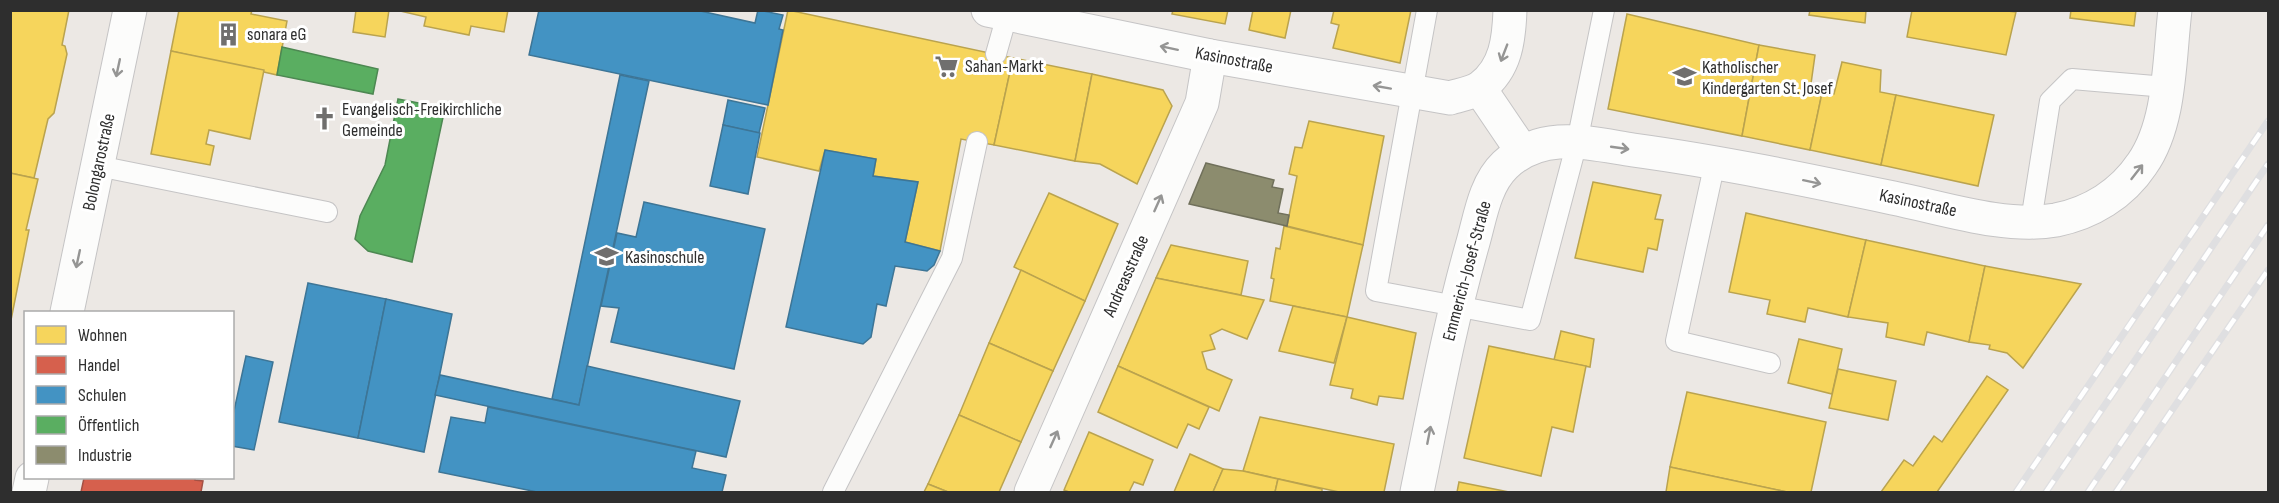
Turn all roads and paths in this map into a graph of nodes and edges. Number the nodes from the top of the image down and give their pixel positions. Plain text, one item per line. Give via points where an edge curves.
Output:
1 (130, 10) edge
2 (1427, 10) edge
3 (1510, 10) edge
4 (1604, 10) edge
5 (2175, 10) edge
6 (997, 13) edge
7 (996, 54) dead end
8 (1210, 56) junction
9 (2166, 87) junction
10 (1480, 88) junction
11 (1413, 93) junction
12 (977, 142) dead end
13 (1577, 142) junction
14 (1522, 151) junction
15 (1715, 162) junction
16 (98, 166) junction
17 (327, 212) dead end
18 (2031, 221) junction
19 (1455, 307) junction
20 (67, 311) edge
21 (1770, 363) dead end
22 (833, 492) edge
23 (1031, 492) edge
24 (1417, 492) edge

1 -> 16 street, Bolongarostraße
2 - 11 lane
3 -> 10 street via 1509,41 1498,70
4 - 13 lane
5 - 9 street, Kasinostraße
6 - 7 lane
8 -> 6 street, Kasinostraße
11 -> 8 street, Kasinostraße
23 -> 8 street, Andreasstraße via 1202,103
18 -> 9 street, Kasinostraße via 2054,220 2092,208 2112,197 2131,179 2158,135
9 - 18 lane via 2072,79 2050,101
10 - 11 street, Kasinostraße via 1450,98
10 - 14 street
11 - 19 lane via 1376,291
12 - 22 lane via 952,258
13 - 14 street, Kasinostraße via 1546,142
13 -> 15 street, Kasinostraße
13 - 19 lane via 1530,320
14 - 19 street, Emmerich-Josef-Straße via 1502,167 1488,190
15 -> 18 street, Kasinostraße via 1993,219
15 - 21 lane via 1676,341
16 - 17 lane
16 -> 20 street, Bolongarostraße
24 -> 19 street, Emmerich-Josef-Straße

